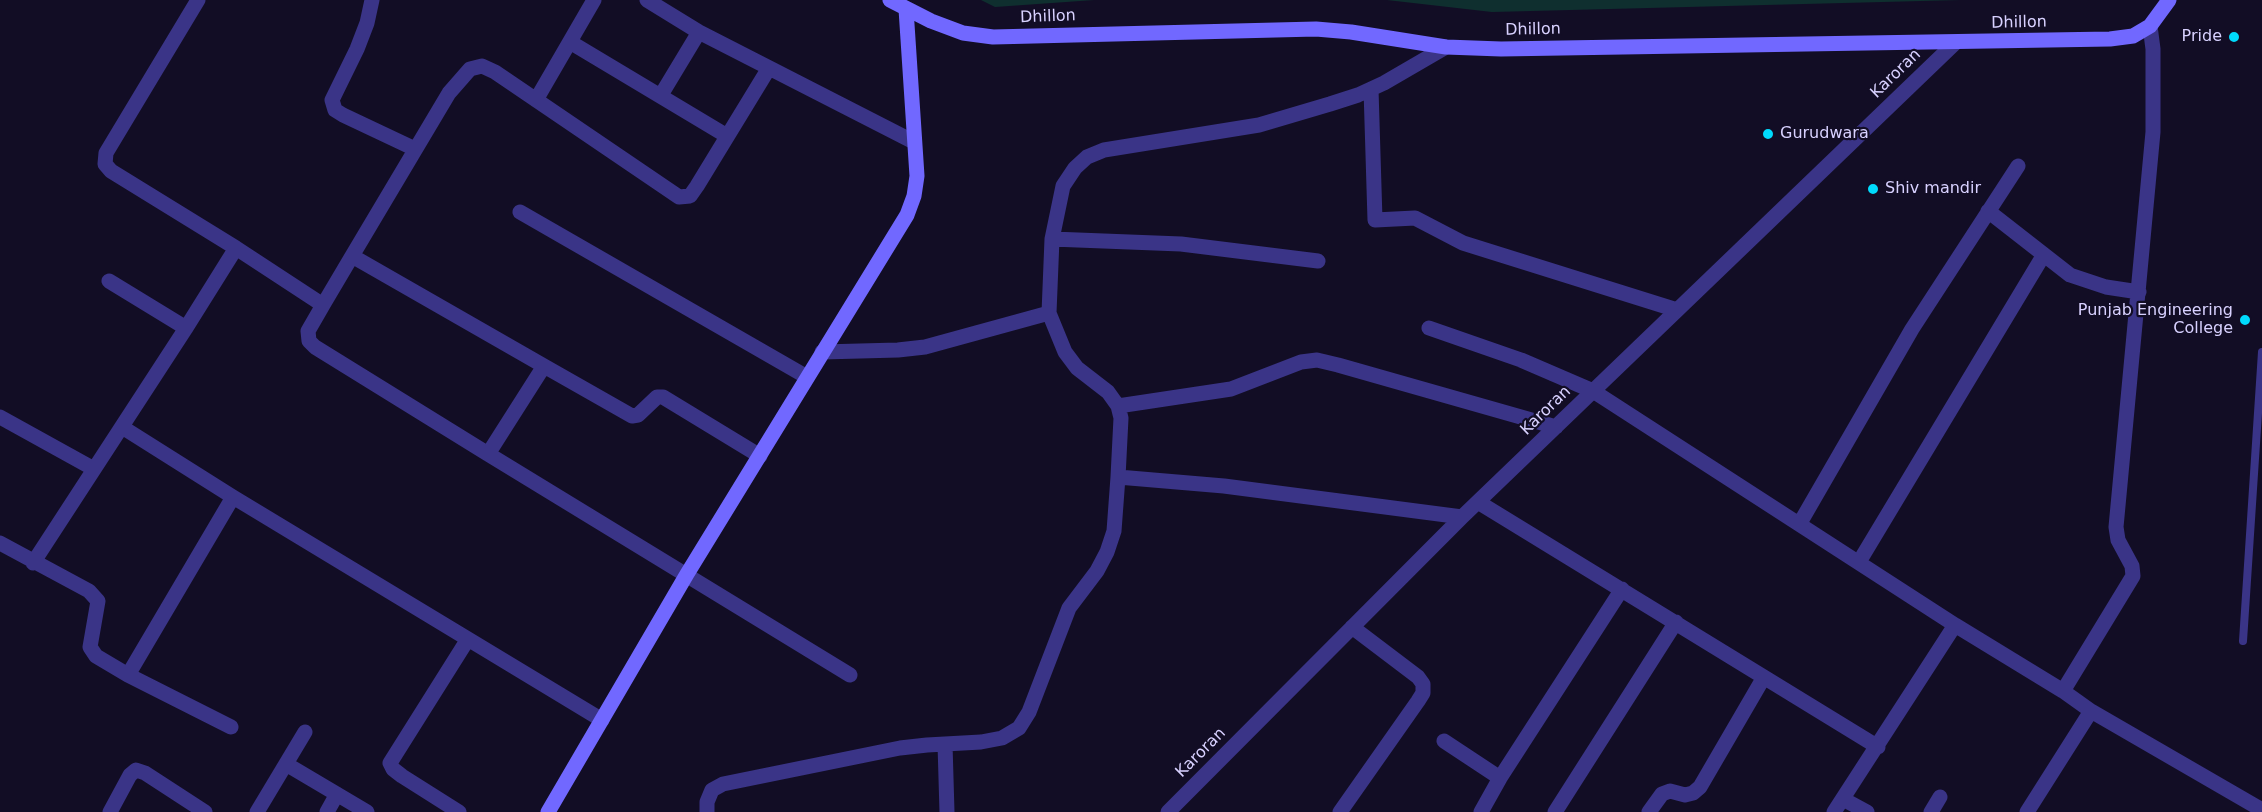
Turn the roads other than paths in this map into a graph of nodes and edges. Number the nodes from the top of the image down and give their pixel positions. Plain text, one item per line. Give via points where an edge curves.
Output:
1 (198, 0) edge
2 (372, 0) edge
3 (594, 0) edge
4 (647, 0) edge
5 (890, 0) edge
6 (2169, 0) edge
7 (906, 9) junction
8 (2150, 26) junction
9 (699, 32) junction
10 (570, 42) junction
11 (1956, 42) junction
12 (1446, 47) junction
13 (769, 68) junction
14 (1371, 89) junction
15 (661, 95) junction
16 (536, 100) junction
17 (727, 136) junction
18 (914, 142) junction
19 (415, 148) junction
20 (2018, 166) dead end
21 (1988, 211) junction
22 (520, 212) dead end
23 (1052, 239) junction
24 (236, 248) junction
25 (352, 256) junction
26 (2043, 256) junction
27 (1318, 261) dead end
28 (109, 281) dead end
29 (2139, 292) junction
30 (323, 305) junction
31 (1677, 310) junction
32 (1049, 313) junction
33 (186, 328) junction
34 (1429, 328) dead end
35 (822, 352) junction
36 (2262, 352) edge
37 (544, 366) junction
38 (807, 377) junction
39 (1593, 391) junction
40 (1118, 406) junction
41 (0, 417) edge
42 (122, 427) junction
43 (1556, 427) junction
44 (488, 454) junction
45 (760, 456) junction
46 (94, 469) junction
47 (1119, 477) junction
48 (232, 497) junction
49 (1478, 502) junction
50 (1462, 517) junction
51 (1800, 523) junction
52 (0, 543) edge
53 (33, 562) junction
54 (1859, 562) junction
55 (687, 574) junction
56 (1622, 589) junction
57 (1676, 622) junction
58 (1955, 625) junction
59 (1352, 627) junction
60 (468, 639) junction
61 (2243, 641) dead end
62 (128, 675) junction
63 (850, 675) dead end
64 (1764, 677) junction
65 (2063, 691) junction
66 (2091, 711) junction
67 (602, 720) junction
68 (231, 727) dead end
69 (305, 732) dead end
70 (1444, 741) dead end
71 (945, 744) junction
72 (1878, 747) junction
73 (286, 764) junction
74 (1500, 778) junction
75 (337, 794) junction
76 (1940, 797) dead end
77 (1843, 799) junction
78 (2262, 810) edge
79 (110, 812) edge
80 (205, 812) edge
81 (257, 812) edge
82 (327, 812) edge
83 (367, 812) edge
84 (459, 812) edge
85 (548, 812) edge
86 (707, 812) edge
87 (947, 812) edge
88 (1168, 812) edge
89 (1341, 812) edge
90 (1481, 812) edge
91 (1555, 812) edge
92 (1649, 812) edge
93 (1834, 812) edge
94 (1867, 812) edge
95 (1931, 812) edge
96 (2027, 812) edge

1 - 24 street via 106,153 105,164
2 - 19 street via 357,49 332,100 335,110 343,115
3 - 10 street
4 - 9 street
5 - 7 street, Dhillon
6 - 8 street
7 - 12 street, Dhillon via 963,33 993,37 1305,29
7 - 18 street
8 - 11 street, Dhillon via 2133,36 2110,39
8 - 29 street via 2153,132
9 - 13 street
9 - 15 street
10 - 15 street
10 - 16 street
11 - 12 street, Dhillon
11 - 31 street, Karoran
12 - 14 street
13 - 17 street
13 - 18 street
14 - 23 street via 1259,125 1104,150 1087,157 1063,186
14 - 31 street via 1375,220 1415,218 1463,243
15 - 17 street
16 - 17 street via 679,197 690,196
16 - 19 street via 482,66 470,69 449,93
18 - 35 street via 917,176 907,215
19 - 25 street
20 - 21 street
21 - 26 street
21 - 51 street via 1912,330
22 - 38 street
23 - 27 street via 1181,244
23 - 32 street
24 - 30 street
24 - 33 street
25 - 30 street
25 - 37 street
26 - 29 street via 2089,283
26 - 54 street
28 - 33 street
29 - 65 street via 2116,527 2133,576
30 - 44 street via 308,331 309,341 315,347
31 - 39 street, Karoran
32 - 35 street via 925,346
32 - 40 street via 1065,352
33 - 42 street
34 - 39 street via 1521,360
35 - 38 street
36 - 61 lane
37 - 44 street
37 - 45 street via 632,416 638,416 657,397 663,397
38 - 45 street
39 - 43 street, Karoran
39 - 51 street
40 - 43 street via 1231,389 1301,362 1317,360
40 - 47 street
41 - 46 street
42 - 46 street
42 - 48 street
43 - 49 street, Karoran
44 - 55 street
45 - 55 street
46 - 53 street
47 - 50 street via 1224,486
47 - 71 street via 1114,531 1107,552 1069,608 1029,712 1019,728 1002,738
48 - 60 street
48 - 62 street
49 - 50 street, Karoran
49 - 56 street
50 - 59 street, Karoran
51 - 54 street
52 - 53 street
53 - 62 street via 89,591 98,601 90,647 96,656
54 - 58 street
55 - 63 street
55 - 67 street
56 - 57 street
56 - 74 street
57 - 64 street
57 - 91 street
58 - 65 street
58 - 72 street
59 - 88 street, Karoran
59 - 89 street via 1418,677 1423,693
60 - 67 street
60 - 84 street via 390,763 402,776
62 - 68 street
64 - 72 street
64 - 92 street via 1700,787 1685,795 1670,791 1662,794
65 - 66 street
66 - 78 street
66 - 96 street
67 - 85 street
69 - 73 street
70 - 74 street
71 - 86 street via 900,748 723,784 712,790
71 - 87 street
72 - 77 street
73 - 75 street
73 - 81 street
74 - 90 street
75 - 82 street
75 - 83 street
76 - 95 street
77 - 93 street
77 - 94 street
79 - 80 street via 136,770

